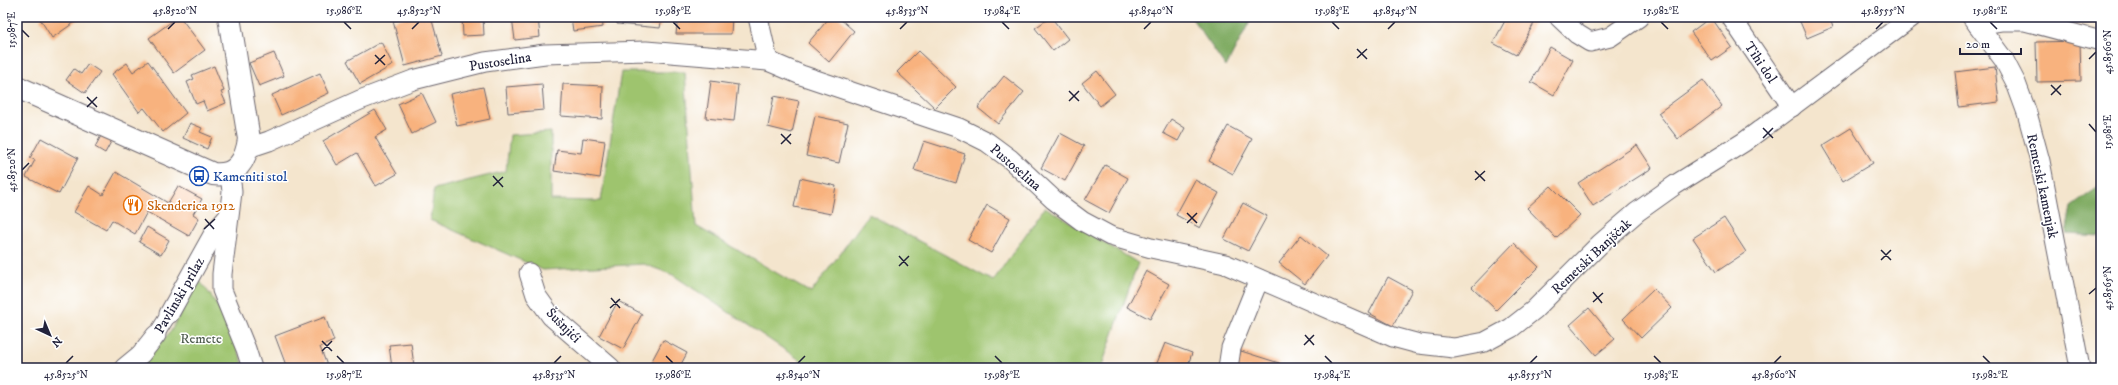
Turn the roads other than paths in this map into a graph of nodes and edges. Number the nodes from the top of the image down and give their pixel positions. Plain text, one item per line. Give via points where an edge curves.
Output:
1 (229, 17) edge
2 (758, 17) edge
3 (1559, 17) edge
4 (1639, 17) edge
5 (1731, 17) edge
6 (1912, 17) edge
7 (1975, 21) edge
8 (2101, 42) edge
9 (768, 61) junction
10 (17, 87) edge
11 (1792, 107) junction
12 (248, 148) junction
13 (230, 174) junction
14 (228, 217) junction
15 (529, 273) dead end
16 (1259, 279) junction
17 (170, 314) joint
18 (156, 335) joint
19 (124, 368) edge
20 (252, 368) edge
21 (610, 368) edge
22 (1228, 368) edge
23 (2080, 368) edge

1 - 12 main road via 244,100
2 - 9 street
3 - 4 street via 1590,42 1610,37
5 - 11 street, Tihi dol
6 - 11 street, Remetski Banjščak
7 - 8 street via 2025,21
7 - 23 street, Remetski kamenjak via 2004,60 2027,113 2040,161
9 - 12 street, Pustoselina via 646,51 544,54 485,62 413,80
9 - 16 street, Pustoselina via 801,75 959,128 987,142 1010,159 1054,200 1082,221 1110,236 1225,264
10 - 13 main road via 213,174
11 - 16 street, Remetski Banjščak via 1744,142 1637,212 1600,244 1534,310 1511,328 1485,342 1454,348 1393,337
12 - 13 main road via 238,167
13 - 14 street via 232,192
14 - 17 street, Pavlinski prilaz via 214,233
14 - 20 street via 222,290
15 - 21 street, Šušnjići via 536,295 551,316
16 - 22 street via 1231,348
17 - 18 street, Pavlinski prilaz
18 - 19 street, Pavlinski prilaz via 141,354

